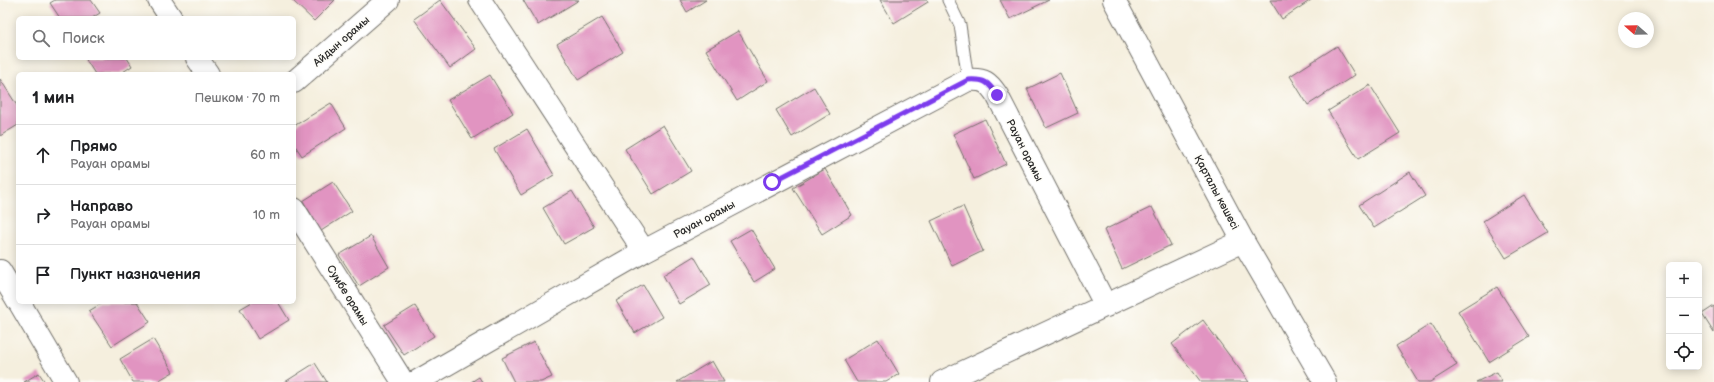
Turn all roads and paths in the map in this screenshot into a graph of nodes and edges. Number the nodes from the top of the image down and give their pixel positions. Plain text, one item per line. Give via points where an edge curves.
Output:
1 (159, 0) edge
2 (388, 0) edge
3 (480, 0) edge
4 (948, 0) edge
5 (1114, 0) edge
6 (170, 16) edge
7 (198, 60) edge
8 (207, 72) edge
9 (296, 80) edge
10 (968, 80) junction
11 (296, 212) edge
12 (1243, 241) junction
13 (644, 251) junction
14 (0, 271) edge
15 (16, 299) edge
16 (19, 304) edge
17 (1106, 306) junction
18 (66, 382) edge
19 (403, 382) edge
20 (416, 382) edge
21 (942, 382) edge
22 (1325, 382) edge

1 - 6 street
2 - 9 street, Айдын орамы
3 - 13 street
4 - 10 lane via 960,25
5 - 12 street, Қарталы көшесі
7 - 8 street
10 - 13 street, Рауан орамы
10 - 17 street, Рауан орамы via 980,79 989,84 997,95
11 - 19 street, Сумбе орамы
12 - 17 street
12 - 22 street, Қарталы көшесі
13 - 20 street, Рауан орамы
14 - 15 street
16 - 18 street
17 - 21 street

